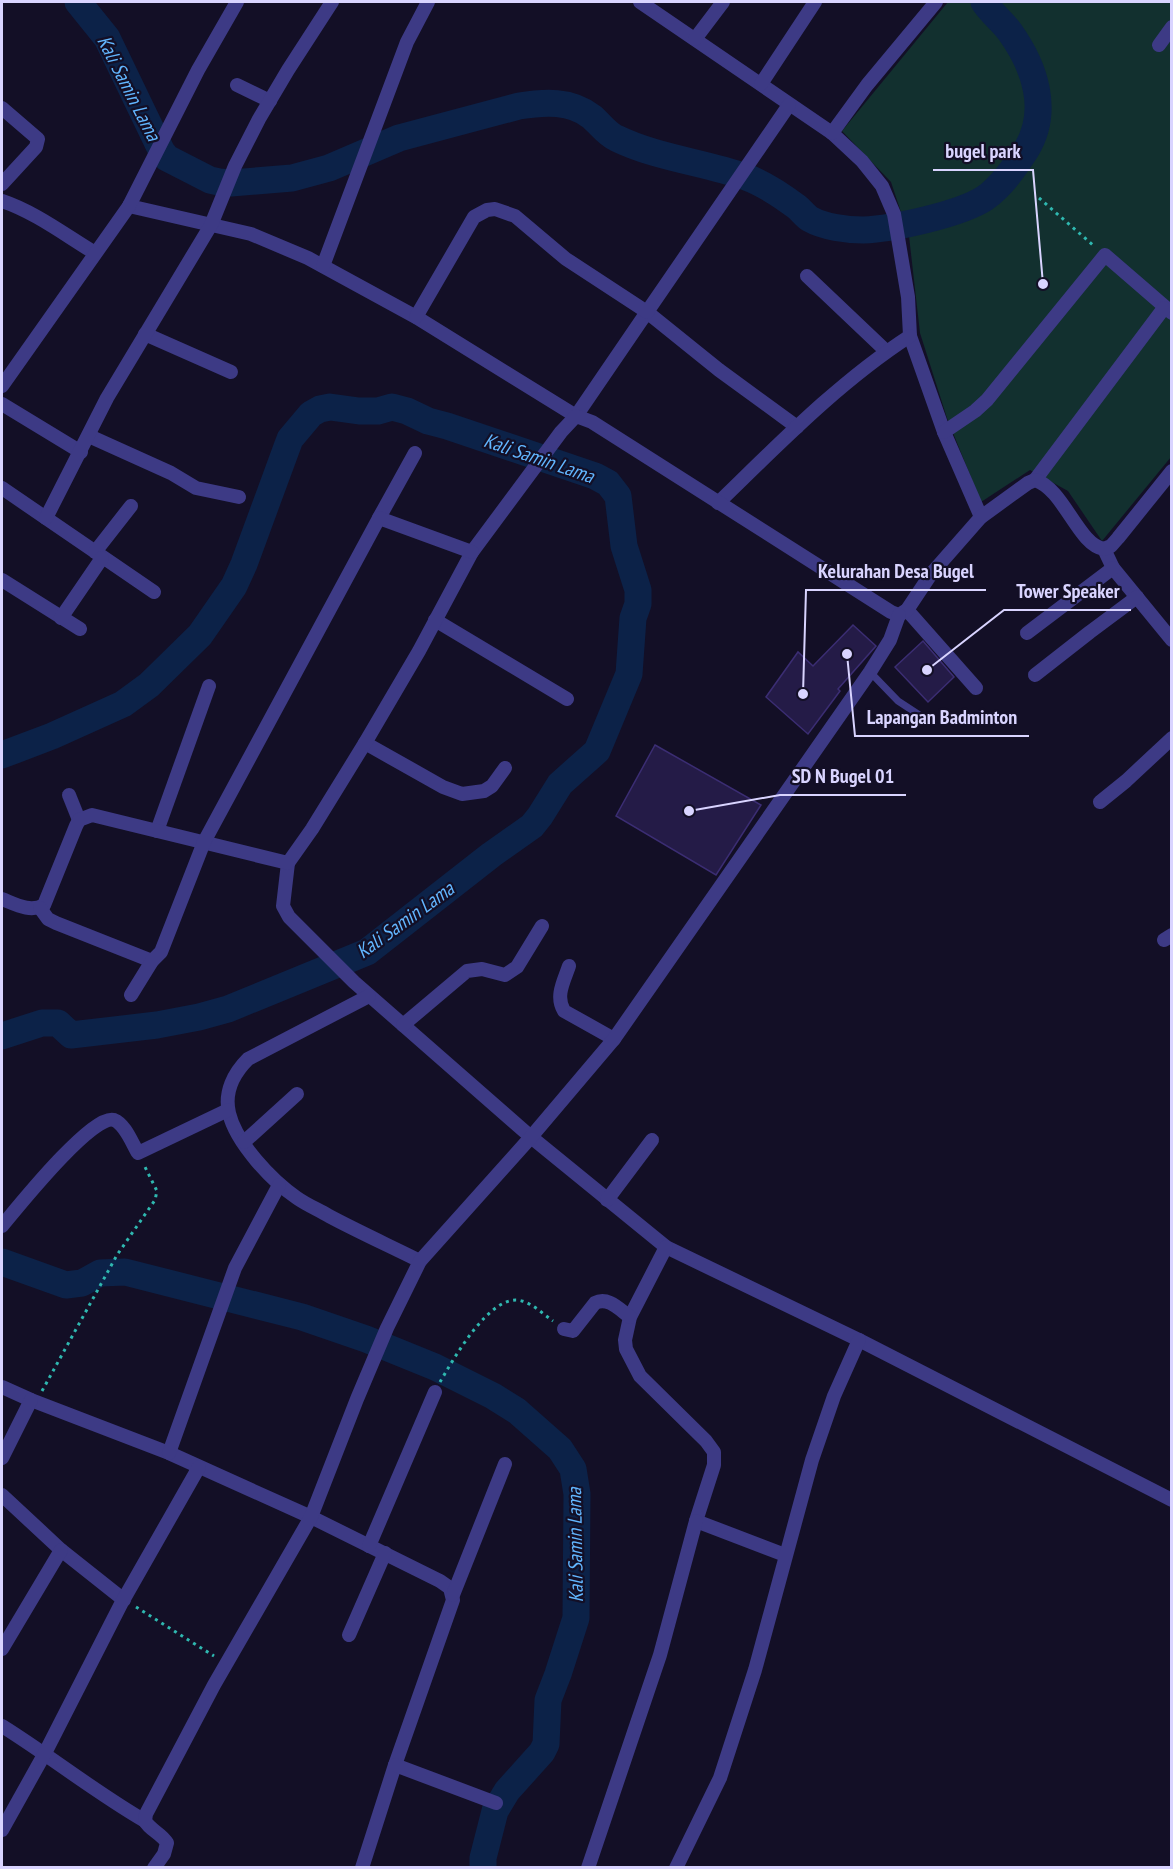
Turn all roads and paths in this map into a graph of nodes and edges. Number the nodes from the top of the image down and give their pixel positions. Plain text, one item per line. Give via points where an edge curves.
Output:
1 (237, 2) edge
2 (332, 2) edge
3 (428, 2) edge
4 (640, 2) edge
5 (723, 2) edge
6 (815, 2) edge
7 (936, 2) edge
8 (1172, 27) edge
9 (695, 39) junction
10 (1159, 45) dead end
11 (761, 84) junction
12 (237, 85) dead end
13 (270, 102) junction
14 (789, 105) junction
15 (2, 108) edge
16 (832, 133) junction
17 (2, 184) edge
18 (1039, 198) dead end
19 (2, 201) edge
20 (129, 206) junction
21 (211, 225) junction
22 (95, 253) junction
23 (1105, 255) junction
24 (323, 266) junction
25 (807, 276) dead end
26 (1168, 311) edge
27 (647, 312) junction
28 (416, 317) junction
29 (145, 334) junction
30 (910, 336) junction
31 (886, 351) junction
32 (231, 372) dead end
33 (2, 386) edge
34 (2, 404) edge
35 (576, 416) junction
36 (797, 427) junction
37 (944, 432) junction
38 (89, 436) junction
39 (81, 452) junction
40 (415, 453) dead end
41 (1171, 472) edge
42 (1035, 480) junction
43 (2, 488) edge
44 (239, 497) dead end
45 (718, 503) junction
46 (131, 506) dead end
47 (981, 517) junction
48 (46, 518) junction
49 (379, 518) junction
50 (1104, 549) junction
51 (472, 552) junction
52 (99, 555) junction
53 (1113, 568) junction
54 (2, 580) edge
55 (153, 592) dead end
56 (1137, 597) junction
57 (903, 612) junction
58 (61, 618) junction
59 (435, 620) junction
60 (80, 629) dead end
61 (1027, 633) dead end
62 (1172, 640) edge
63 (870, 672) junction
64 (1035, 675) dead end
65 (209, 686) dead end
66 (976, 687) dead end
67 (567, 699) dead end
68 (927, 720) dead end
69 (1172, 738) edge
70 (365, 743) junction
71 (505, 768) dead end
72 (69, 795) dead end
73 (1100, 802) dead end
74 (79, 820) junction
75 (157, 831) junction
76 (204, 842) junction
77 (288, 863) junction
78 (2, 899) edge
79 (40, 908) junction
80 (542, 926) dead end
81 (152, 961) junction
82 (569, 966) dead end
83 (131, 995) dead end
84 (369, 996) junction
85 (403, 1025) junction
86 (614, 1039) junction
87 (297, 1094) dead end
88 (228, 1110) junction
89 (531, 1137) junction
90 (652, 1140) dead end
91 (244, 1142) junction
92 (138, 1153) junction
93 (279, 1185) junction
94 (607, 1200) junction
95 (2, 1226) edge
96 (666, 1247) junction
97 (420, 1261) junction
98 (630, 1317) junction
99 (564, 1329) joint
100 (859, 1340) junction
101 (2, 1387) edge
102 (435, 1392) joint
103 (34, 1401) junction
104 (169, 1452) junction
105 (2, 1458) edge
106 (505, 1464) dead end
107 (199, 1467) junction
108 (2, 1495) edge
109 (1172, 1500) edge
110 (311, 1517) junction
111 (696, 1521) junction
112 (369, 1546) junction
113 (61, 1550) junction
114 (385, 1553) junction
115 (785, 1555) junction
116 (453, 1595) junction
117 (124, 1600) junction
118 (349, 1635) dead end
119 (2, 1649) edge
120 (226, 1664) junction
121 (2, 1726) edge
122 (45, 1753) junction
123 (395, 1765) junction
124 (496, 1803) dead end
125 (145, 1821) junction
126 (2, 1830) edge
127 (154, 1868) edge
128 (362, 1868) edge
129 (588, 1868) edge
130 (676, 1868) edge

1 - 20 street
2 - 13 street
3 - 24 street via 407,42
4 - 9 street
5 - 9 street
6 - 11 street
7 - 16 street
8 - 10 street
9 - 11 street
11 - 14 street
12 - 13 street
13 - 21 street via 235,166
14 - 16 street
14 - 27 street
15 - 17 street via 38,139 36,147
16 - 30 street via 882,186 894,214 908,297
18 - 23 path
19 - 22 street via 44,221
20 - 21 street
20 - 22 street
21 - 24 street via 251,234
21 - 29 street
22 - 33 street
23 - 26 street
23 - 37 street via 987,400
24 - 28 street
25 - 31 street
26 - 42 street
27 - 28 street via 566,259 515,216 495,209 474,217
27 - 35 street
27 - 36 street
28 - 35 street
29 - 32 street
29 - 38 street
30 - 31 street
30 - 37 street
31 - 36 street
34 - 39 street
35 - 45 street via 592,422
35 - 51 street
36 - 45 street
37 - 47 street
38 - 39 street
38 - 44 street via 196,488
39 - 48 street
40 - 49 street
41 - 50 street via 1118,538
42 - 47 street
42 - 50 street via 1054,494 1089,540
43 - 48 street
45 - 57 street via 891,612
46 - 52 street
47 - 57 street
48 - 52 street
49 - 51 street
49 - 76 street
50 - 53 street
51 - 59 street
52 - 55 street
52 - 58 street
53 - 56 street
53 - 61 street
54 - 58 street
56 - 62 street
56 - 64 street
57 - 63 street
57 - 66 street
58 - 60 street
59 - 67 street
59 - 70 street
63 - 68 lane via 898,701
63 - 86 street
65 - 75 street
69 - 73 street
70 - 71 street via 462,794 484,791
70 - 77 street
72 - 74 street
74 - 75 street via 92,815
74 - 79 street via 48,900
75 - 76 street
76 - 77 street
76 - 81 street via 161,952
77 - 84 street via 285,912
78 - 79 street via 28,909
79 - 81 street via 56,923
80 - 85 street via 512,971 505,975 482,969 467,971
81 - 83 street
82 - 86 street via 560,991 564,1011
84 - 85 street
84 - 88 street via 248,1059 232,1079
85 - 89 street
86 - 89 street
87 - 91 street
88 - 91 street
88 - 92 street
89 - 94 street
89 - 97 street
90 - 94 street
91 - 93 street
92 - 95 street via 121,1125 114,1120 98,1124 58,1160
92 - 103 path via 157,1191 156,1198 117,1255
93 - 97 street via 298,1200
93 - 104 street via 235,1268
94 - 96 street
96 - 98 street
96 - 100 street
97 - 110 street via 382,1338
98 - 99 street via 608,1301 600,1300 573,1331
98 - 111 street via 626,1349 640,1376 714,1452 714,1465
99 - 102 path via 521,1300 503,1302 468,1338
100 - 109 street
100 - 115 street via 822,1430
101 - 103 street
102 - 112 street
103 - 104 street
103 - 105 street
104 - 107 street
106 - 116 street
107 - 110 street
107 - 117 street
108 - 113 street
110 - 112 street
110 - 120 street
111 - 115 street
111 - 129 street via 660,1654
112 - 114 street
113 - 117 street
113 - 119 street
114 - 116 street via 440,1581
114 - 118 street
115 - 130 street via 755,1670 720,1778
116 - 123 street
117 - 120 path
117 - 122 street
120 - 125 street via 157,1790
121 - 122 street
122 - 125 street via 102,1796
122 - 126 street
123 - 124 street
123 - 128 street
125 - 127 street via 166,1843

